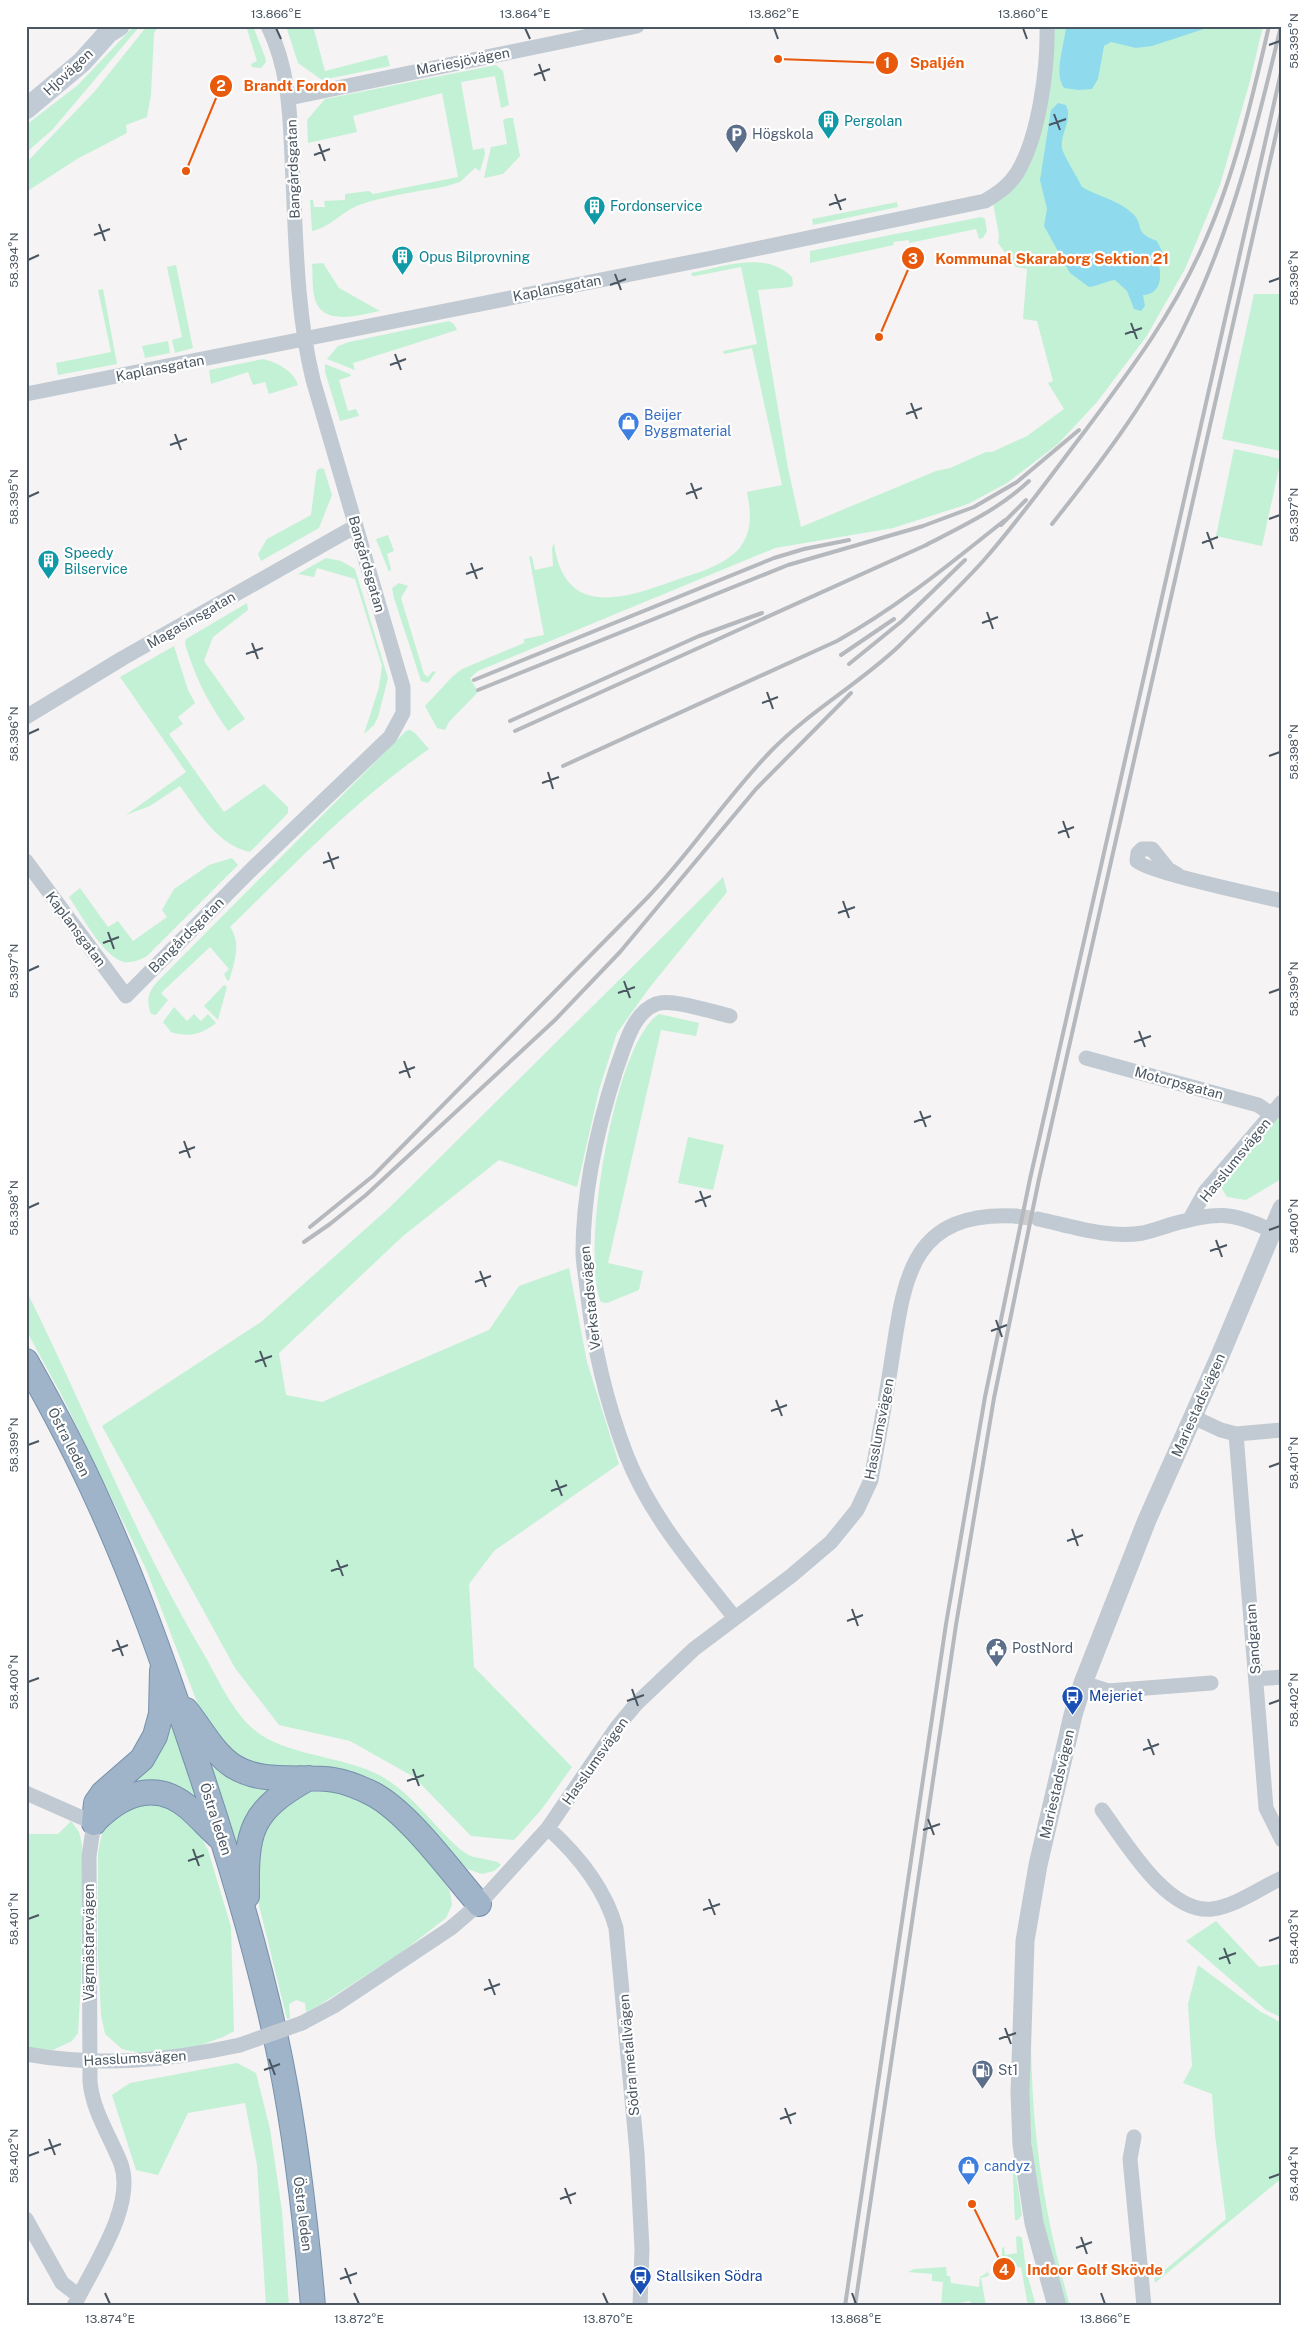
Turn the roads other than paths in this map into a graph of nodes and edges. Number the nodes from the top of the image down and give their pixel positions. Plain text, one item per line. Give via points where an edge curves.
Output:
1 (268, 26) edge
2 (637, 26) edge
3 (1047, 26) edge
4 (113, 28) edge
5 (289, 98) junction
6 (26, 109) edge
7 (304, 340) junction
8 (26, 394) edge
9 (356, 526) junction
10 (26, 717) edge
11 (26, 861) edge
12 (1178, 875) dead end
13 (1282, 901) edge
14 (126, 996) joint
15 (730, 1016) dead end
16 (1086, 1058) dead end
17 (1282, 1102) edge
18 (1271, 1114) junction
19 (1282, 1208) edge
20 (1016, 1216) tunnel mouth
21 (1038, 1219) tunnel mouth
22 (1190, 1219) junction
23 (1272, 1231) junction
24 (26, 1361) edge
25 (1193, 1417) junction
26 (1282, 1430) edge
27 (1236, 1434) junction
28 (734, 1617) junction
29 (163, 1661) junction
30 (1282, 1677) edge
31 (1256, 1679) junction
32 (1083, 1683) junction
33 (1211, 1683) dead end
34 (178, 1700) junction
35 (310, 1778) junction
36 (26, 1793) edge
37 (1102, 1810) dead end
38 (94, 1822) junction
39 (548, 1828) junction
40 (1282, 1840) edge
41 (223, 1841) junction
42 (1282, 1878) edge
43 (479, 1904) junction
44 (247, 1919) junction
45 (26, 2054) edge
46 (90, 2062) junction
47 (1134, 2137) dead end
48 (26, 2219) edge
49 (76, 2301) edge
50 (313, 2306) edge
51 (640, 2306) edge
52 (1057, 2306) edge
53 (1144, 2306) edge

1 - 5 street, Bangårdsgatan
2 - 5 street, Mariesjövägen
3 - 7 street, Kaplansgatan via 1042,93 1029,147 1017,173 1004,189 985,201
4 - 6 main road, Hjovägen via 82,62
5 - 7 street, Bangårdsgatan
7 - 8 street, Kaplansgatan
7 - 9 street, Bangårdsgatan
9 - 10 street, Magasinsgatan
9 - 14 street, Bangårdsgatan via 403,687 403,713 390,737
11 - 14 street, Kaplansgatan
12 - 13 street
15 - 28 street, Verkstadsvägen via 657,1003 639,1017 625,1045 606,1102 589,1178 583,1252 597,1358 626,1455 656,1515
16 - 18 street, Motorpsgatan via 1258,1105
17 - 18 street, Hasslumsvägen
18 - 22 street, Hasslumsvägen via 1205,1192
19 - 23 street, Mariestadsvägen
20 - 28 street, Hasslumsvägen via 971,1218 944,1230 920,1252 904,1286 870,1480 857,1510 831,1542
21 - 22 street, Hasslumsvägen via 1104,1234 1143,1233
22 - 23 street, Hasslumsvägen via 1219,1214 1241,1217
23 - 25 street, Mariestadsvägen
24 - 29 highway, Östra leden via 62,1425 99,1502
25 - 27 street
25 - 32 street, Mariestadsvägen via 1146,1520
26 - 27 street
27 - 31 street, Sandgatan
28 - 39 street, Hasslumsvägen via 637,1703
29 - 34 highway, Östra leden
29 - 38 highway via 162,1714 155,1736 142,1759 103,1793 96,1803
30 - 31 street
31 - 40 street, Sandgatan via 1266,1808
32 - 33 street via 1108,1690
32 - 52 street, Mariestadsvägen via 1038,1865 1025,1941 1021,2014 1022,2145 1034,2223
34 - 35 highway via 232,1765 248,1774 264,1777
34 - 41 highway, Östra leden
35 - 43 highway via 353,1785 389,1805 403,1816
35 - 44 highway via 282,1793 258,1819 249,1842
36 - 38 street
37 - 42 street via 1144,1867 1174,1897 1194,1907 1211,1909 1228,1905
38 - 41 highway via 118,1801 132,1794 160,1793 190,1809
38 - 46 street, Vägmästarevägen via 89,1856
39 - 43 street, Hasslumsvägen
39 - 51 street, Södra metallvägen via 564,1842 604,1894 616,1928 638,2153 642,2249
41 - 44 highway, Östra leden
43 - 46 street, Hasslumsvägen, bridge via 455,1932 302,2023 240,2045 160,2060
44 - 50 highway, Östra leden via 281,2063 307,2231
45 - 46 street, Hasslumsvägen
46 - 49 street, Vägmästarevägen via 95,2108 121,2165 126,2185 122,2208
47 - 53 street via 1130,2159
48 - 49 street

